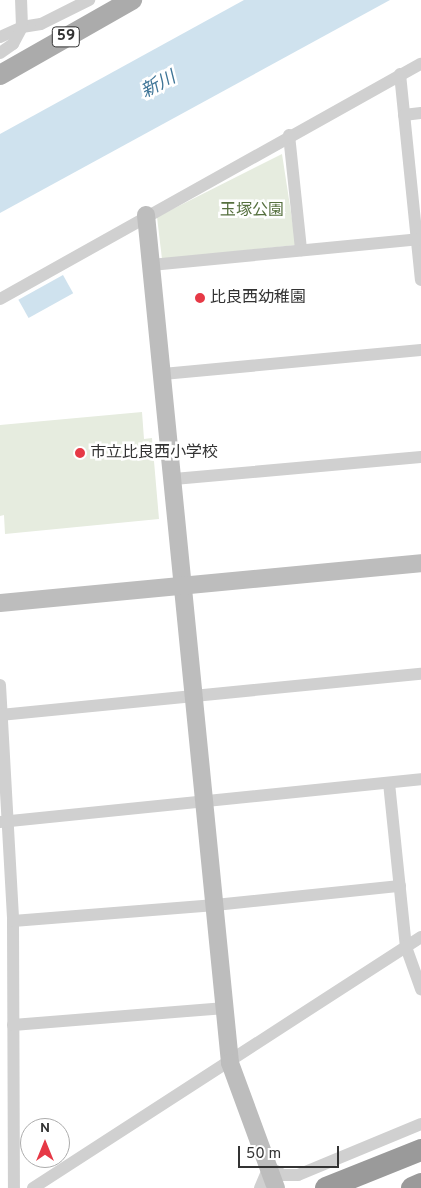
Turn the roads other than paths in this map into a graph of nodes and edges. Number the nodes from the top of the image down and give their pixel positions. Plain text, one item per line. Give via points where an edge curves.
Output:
1 (21, 0) edge
2 (89, 0) edge
3 (132, 0) edge
4 (22, 27) junction
5 (0, 37) edge
6 (0, 53) edge
7 (421, 64) edge
8 (400, 74) junction
9 (0, 75) edge
10 (421, 113) edge
11 (404, 115) junction
12 (289, 135) junction
13 (146, 215) junction
14 (419, 239) edge
15 (301, 250) junction
16 (152, 264) junction
17 (421, 280) edge
18 (0, 299) edge
19 (421, 350) edge
20 (163, 374) junction
21 (421, 457) edge
22 (174, 479) junction
23 (421, 563) edge
24 (185, 584) junction
25 (0, 603) edge
26 (421, 674) edge
27 (0, 685) edge
28 (196, 696) junction
29 (2, 715) edge
30 (421, 779) edge
31 (389, 782) junction
32 (205, 800) junction
33 (4, 822) edge
34 (400, 886) junction
35 (215, 905) junction
36 (13, 921) junction
37 (421, 937) edge
38 (406, 947) junction
39 (421, 989) edge
40 (225, 1008) junction
41 (13, 1026) junction
42 (230, 1063) junction
43 (421, 1124) edge
44 (370, 1145) junction
45 (421, 1150) edge
46 (421, 1163) edge
47 (269, 1167) junction
48 (357, 1182) edge
49 (421, 1184) edge
50 (14, 1188) edge
51 (33, 1188) edge
52 (260, 1188) edge
53 (276, 1188) edge
54 (326, 1188) edge
55 (412, 1188) edge

1 - 4 street
2 - 4 street via 41,24
3 - 9 main road, 59
4 - 5 street
4 - 6 street via 13,44
7 - 8 street
8 - 11 street
8 - 12 street
10 - 11 street
11 - 14 street
12 - 13 street
12 - 15 street
13 - 16 street
13 - 18 street
14 - 15 street
14 - 17 street
15 - 16 street
16 - 20 street
19 - 20 street
20 - 22 street
21 - 22 street
22 - 24 street
23 - 24 street
24 - 25 street
24 - 28 street
26 - 28 street
27 - 29 street
28 - 29 street
28 - 32 street
29 - 33 street
30 - 31 street
31 - 32 street
31 - 34 street
32 - 33 street
32 - 35 street
33 - 36 street
34 - 35 street
34 - 38 street
35 - 36 street
35 - 40 street
36 - 41 street
37 - 38 street
38 - 39 street
38 - 42 street
40 - 41 street
40 - 42 street
41 - 50 street
42 - 47 street
42 - 51 street
43 - 44 street
44 - 47 street via 298,1175 283,1175
44 - 48 street
45 - 48 highway
46 - 48 highway
47 - 52 street
47 - 53 street
48 - 54 highway
49 - 55 highway

